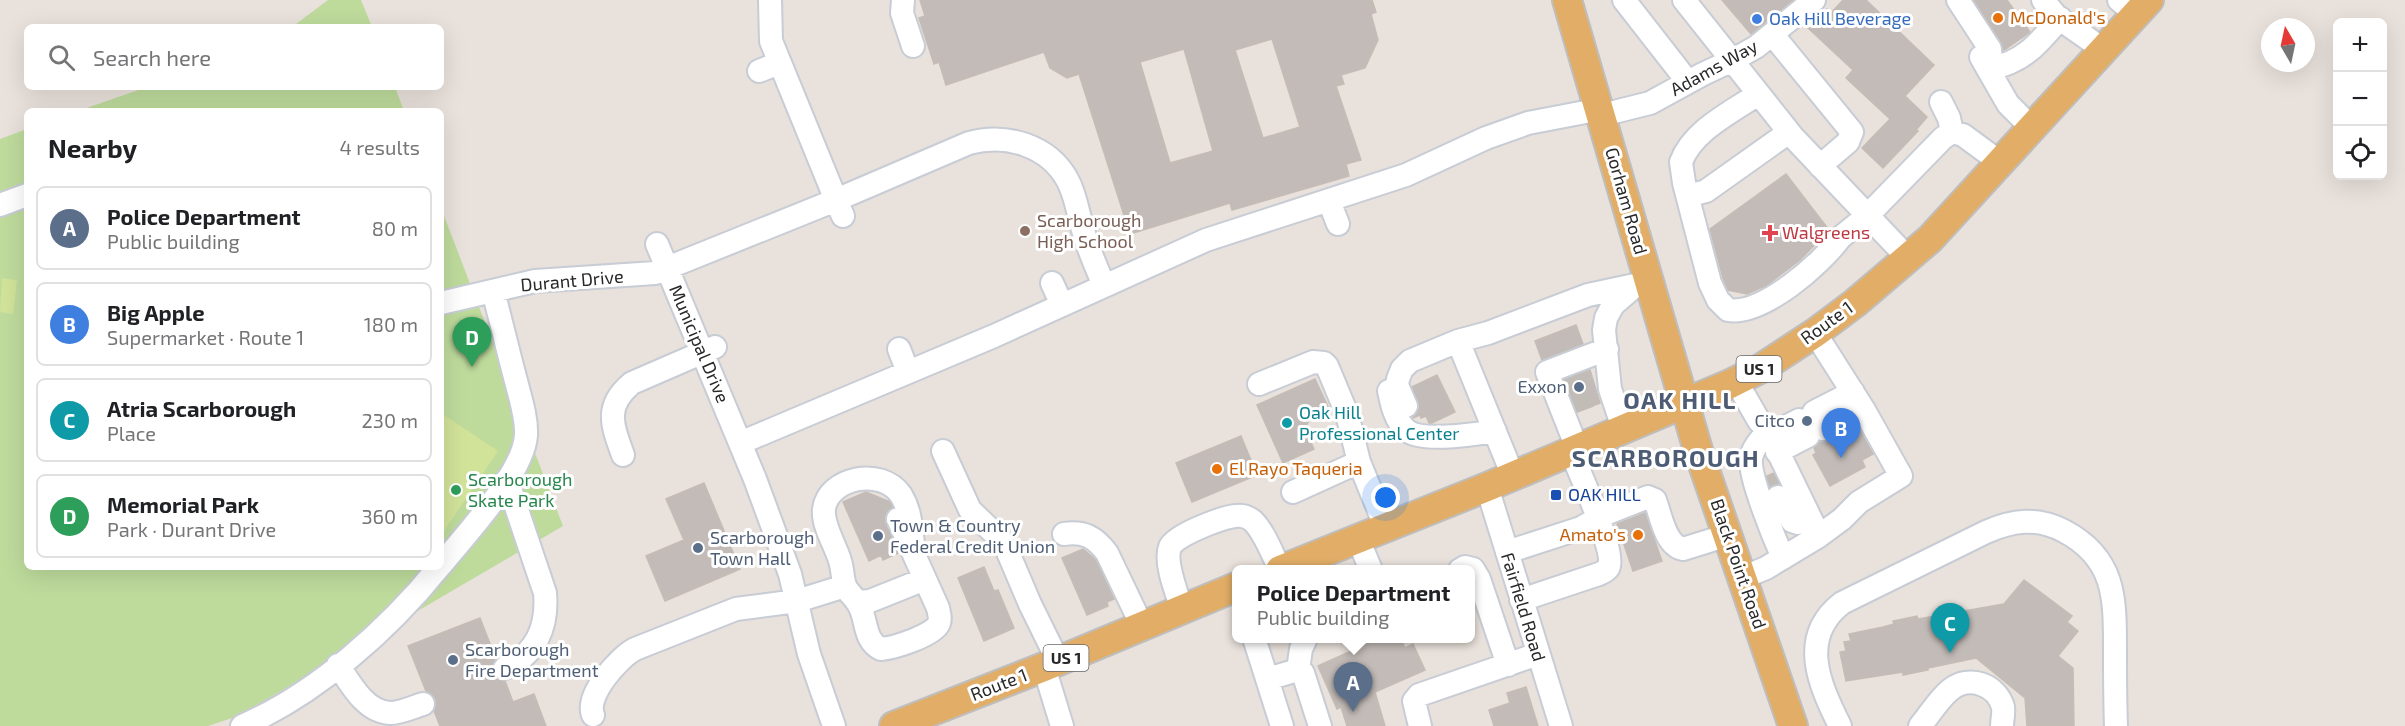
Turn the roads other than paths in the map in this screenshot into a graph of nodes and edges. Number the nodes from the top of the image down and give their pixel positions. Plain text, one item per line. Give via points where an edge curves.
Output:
1 (770, 0) edge
2 (903, 0) edge
3 (1567, 0) edge
4 (1624, 0) edge
5 (1684, 0) edge
6 (1814, 0) edge
7 (1940, 0) edge
8 (1958, 0) edge
9 (2043, 0) edge
10 (2135, 5) edge
11 (2060, 18) junction
12 (1772, 34) junction
13 (913, 46) dead end
14 (2104, 50) junction
15 (1733, 60) junction
16 (1989, 69) junction
17 (1688, 82) junction
18 (1758, 94) junction
19 (1941, 102) dead end
20 (1602, 112) junction
21 (2033, 129) junction
22 (1789, 132) junction
23 (1952, 132) junction
24 (2001, 163) junction
25 (1820, 166) junction
26 (24, 196) edge
27 (1688, 196) junction
28 (1329, 201) junction
29 (0, 205) edge
30 (840, 208) junction
31 (1867, 216) junction
32 (1338, 224) dead end
33 (657, 244) dead end
34 (1908, 258) junction
35 (667, 268) junction
36 (1052, 283) dead end
37 (1642, 284) junction
38 (1119, 286) junction
39 (493, 291) junction
40 (444, 302) edge
41 (1062, 305) junction
42 (1815, 333) junction
43 (1458, 341) junction
44 (899, 349) dead end
45 (709, 350) junction
46 (908, 372) junction
47 (1602, 374) junction
48 (1736, 381) junction
49 (1259, 384) dead end
50 (1856, 397) junction
51 (1684, 402) junction
52 (1623, 428) junction
53 (1495, 431) junction
54 (1430, 435) junction
55 (740, 443) junction
56 (1772, 447) junction
57 (1574, 450) junction
58 (943, 451) dead end
59 (623, 455) dead end
60 (1359, 462) junction
61 (1513, 476) junction
62 (507, 480) junction
63 (850, 483) junction
64 (1486, 487) junction
65 (1293, 492) dead end
66 (1782, 496) tunnel mouth
67 (1598, 519) junction
68 (1386, 528) junction
69 (1815, 528) junction
70 (1064, 534) dead end
71 (1728, 535) junction
72 (1358, 539) junction
73 (914, 552) junction
74 (1507, 552) junction
75 (1783, 558) junction
76 (444, 559) edge
77 (1278, 565) edge
78 (1290, 565) edge
79 (1369, 565) edge
80 (435, 570) edge
81 (1475, 572) edge
82 (1742, 578) junction
83 (925, 579) junction
84 (1232, 589) edge
85 (852, 594) junction
86 (1521, 600) junction
87 (797, 601) junction
88 (1182, 609) junction
89 (1142, 626) junction
90 (1255, 643) edge
91 (1304, 643) edge
92 (1538, 654) junction
93 (1051, 664) junction
94 (1508, 664) junction
95 (338, 665) junction
96 (505, 668) dead end
97 (1298, 670) junction
98 (1267, 679) junction
99 (423, 704) dead end
100 (592, 715) dead end
101 (242, 726) edge
102 (834, 726) edge
103 (894, 726) edge
104 (1062, 726) edge
105 (1282, 726) edge
106 (1320, 726) edge
107 (1420, 726) edge
108 (1561, 726) edge
109 (1793, 726) edge
110 (1840, 726) edge
111 (1920, 726) edge
112 (2002, 726) edge
113 (2116, 726) edge

1 - 30 street via 769,67
2 - 13 street via 902,13
3 - 20 main road, Gorham Road
4 - 17 street
5 - 15 street
6 - 12 street, Adams Way
7 - 16 street
8 - 16 street via 1990,49
9 - 11 street
10 - 14 main road, Route 1 / US 1
11 - 14 street
11 - 16 street via 2024,56
12 - 15 street, Adams Way
12 - 25 street via 1852,132 1848,142
14 - 21 main road, Route 1 / US 1
15 - 17 street, Adams Way
15 - 18 street
16 - 21 street via 2007,104
17 - 20 street, Adams Way via 1650,103
18 - 22 street
18 - 27 street via 1704,132 1684,155 1681,167
19 - 23 street
20 - 28 street, Adams Way via 1528,123 1406,175
20 - 37 main road, Gorham Road
21 - 24 main road, Route 1 / US 1
22 - 25 street
22 - 27 street via 1706,191
23 - 24 street via 1963,135
23 - 31 street
24 - 34 main road, Route 1 / US 1
25 - 31 street
26 - 29 street
27 - 31 street via 1715,296 1728,310 1740,311
28 - 32 street
28 - 38 street, Adams Way via 1206,240
30 - 35 street, Municipal Drive
30 - 38 street, Municipal Drive via 969,143 992,138 1023,143 1047,157 1067,180 1092,259
31 - 34 street
33 - 35 street
34 - 42 main road, Route 1 / US 1
35 - 39 street, Durant Drive via 646,274 542,280
35 - 45 street, Municipal Drive
36 - 41 street
37 - 43 street via 1588,295
37 - 47 street via 1620,297 1609,311
37 - 51 main road, Gorham Road
38 - 41 street, Adams Way
39 - 40 street, Durant Drive
39 - 62 street via 526,434 521,455
41 - 46 street, Adams Way via 1008,339
42 - 48 main road, Route 1 / US 1
42 - 50 street
43 - 53 street
43 - 54 street via 1410,361 1398,375 1397,385 1409,412 1418,428
43 - 54 street via 1435,343 1408,353 1389,377 1390,398 1398,420 1413,434
44 - 46 street
45 - 55 street, Municipal Drive via 728,395
45 - 59 street via 632,383 623,391 612,414
46 - 55 street, Adams Way
47 - 52 street
47 - 57 street via 1547,372 1560,393
48 - 51 main road, Route 1 / US 1
48 - 56 street
49 - 60 street via 1313,362 1328,366 1347,414
50 - 56 street via 1809,421
50 - 69 street via 1901,476
51 - 52 main road, Route 1 / US 1
51 - 71 main road, Black Point Road
52 - 57 main road, Route 1 / US 1
53 - 54 street via 1468,436
53 - 61 street
55 - 87 street, Municipal Drive
56 - 69 street
56 - 75 street via 1754,450 1751,468
57 - 61 main road, Route 1 / US 1
57 - 67 street
58 - 93 street via 970,510 1007,550
60 - 65 street
60 - 68 street
61 - 64 main road, Route 1 / US 1
62 - 76 street
62 - 96 street via 547,609 527,655
63 - 73 street via 870,481 882,489
63 - 73 street via 873,477 896,490 910,516
63 - 85 street via 832,494 824,508
64 - 68 main road, Route 1 / US 1
64 - 74 street, Fairfield Road
66 - 69 street via 1792,521
67 - 71 street via 1648,497 1655,500 1670,540 1677,547 1683,549
67 - 74 street
67 - 86 street via 1609,568
68 - 72 main road, Route 1 / US 1
69 - 75 street
70 - 89 street via 1084,534 1101,544
71 - 82 main road, Black Point Road
72 - 78 main road, Route 1 / US 1
72 - 79 street
73 - 83 street
74 - 86 street, Fairfield Road
75 - 82 street
77 - 88 street via 1252,520 1243,516 1190,532 1172,542 1169,550
80 - 95 street via 387,623
81 - 94 street
82 - 109 main road, Black Point Road
83 - 85 street via 870,601
83 - 85 street via 938,608 939,623 932,632 895,647 882,649 871,641
84 - 88 main road, Route 1 / US 1
85 - 87 street
86 - 92 street, Fairfield Road
87 - 100 street via 745,607 723,623 628,652 592,699
87 - 102 street, Municipal Drive via 809,654
88 - 89 main road, Route 1 / US 1
89 - 93 main road, Route 1 / US 1
90 - 98 street
91 - 97 street
92 - 94 street
92 - 108 street, Fairfield Road
93 - 103 main road, Route 1 / US 1
93 - 104 street
94 - 107 street via 1419,695 1414,701
95 - 99 street via 358,695 375,708 389,713
95 - 101 street via 301,693
97 - 98 street
97 - 106 street via 1303,673
98 - 105 street
110 - 113 street via 1820,679 1816,657 1819,631 1834,609 1986,532 2006,523 2025,521 2049,524 2070,534 2097,556 2106,572 2114,603
111 - 112 street via 1951,689 1962,683 1975,683 1989,687 1998,696 2004,710

